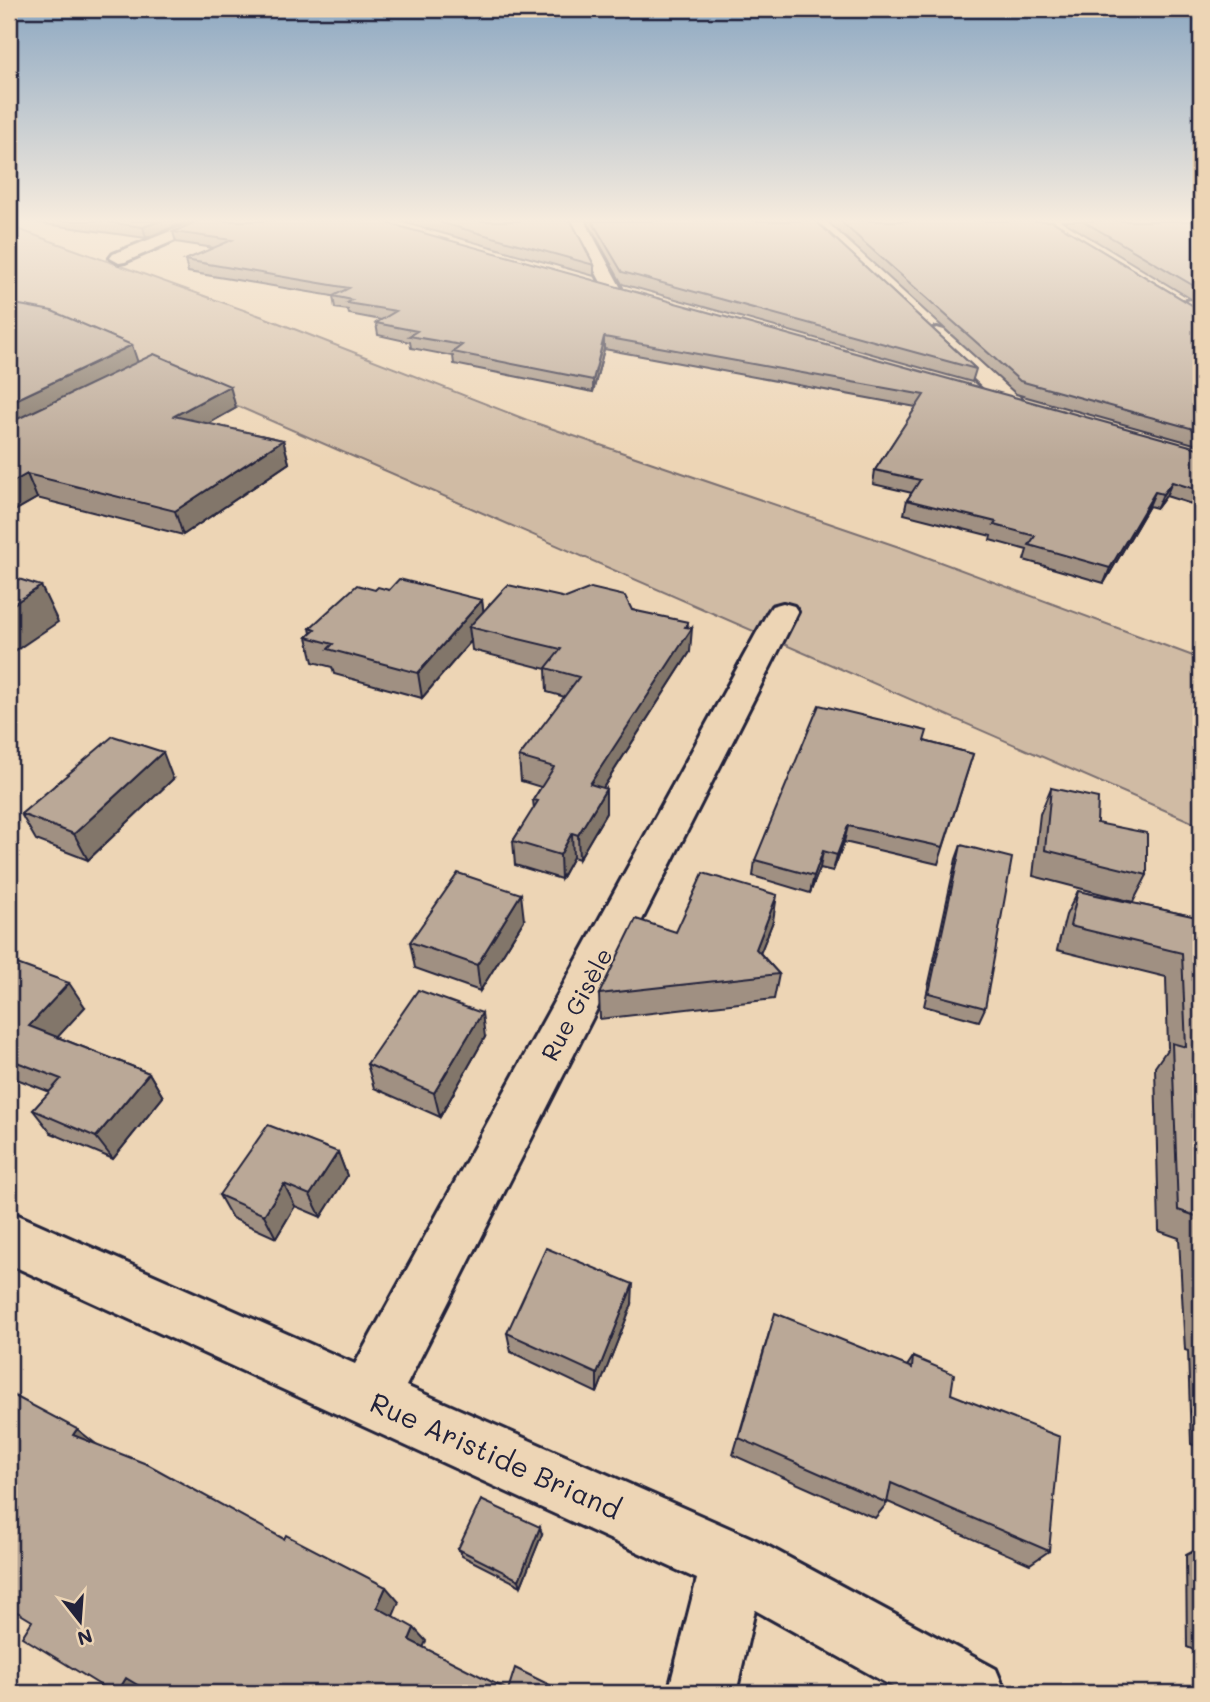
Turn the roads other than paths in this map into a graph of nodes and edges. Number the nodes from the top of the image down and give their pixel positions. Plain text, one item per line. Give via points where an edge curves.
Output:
1 (922, 320) edge
2 (971, 390) edge
3 (1010, 401) junction
4 (1036, 408) edge
5 (783, 612) dead end
6 (9, 1237) edge
7 (369, 1397) junction
8 (733, 1563) junction
9 (702, 1693) edge
10 (972, 1693) edge

1 - 3 street
2 - 3 street
3 - 4 street
5 - 7 street, Rue Gisèle
6 - 7 street, Rue Aristide Briand
7 - 8 street, Rue Aristide Briand
8 - 9 street
8 - 10 street, Rue Aristide Briand

